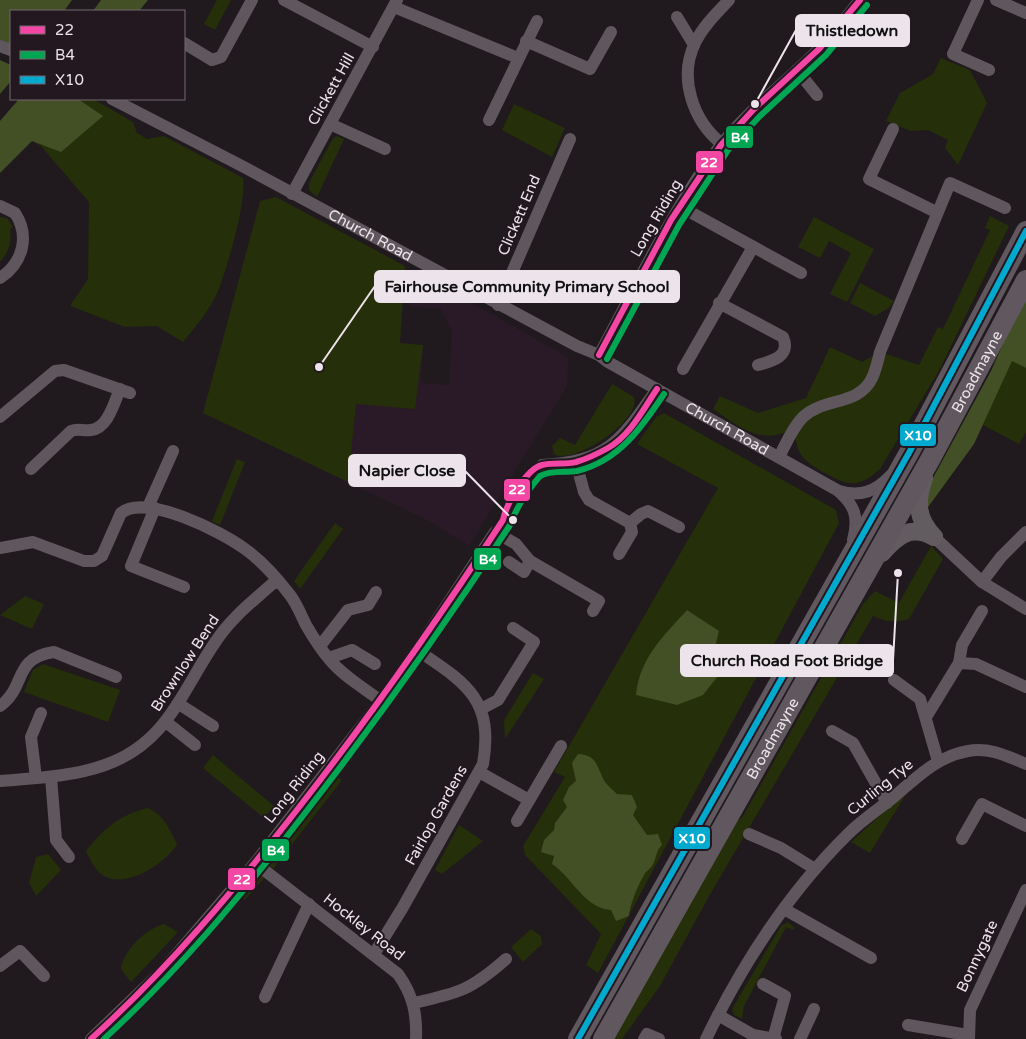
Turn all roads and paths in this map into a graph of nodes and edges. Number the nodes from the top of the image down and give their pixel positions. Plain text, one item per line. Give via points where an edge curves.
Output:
1 (252, 0) edge
2 (284, 0) edge
3 (729, 0) edge
4 (978, 0) edge
5 (996, 0) edge
6 (396, 3) edge
7 (857, 4) edge
8 (1026, 13) edge
9 (677, 17) dead end
10 (536, 21) dead end
11 (611, 32) dead end
12 (873, 34) dead end
13 (526, 41) junction
14 (185, 45) edge
15 (694, 45) junction
16 (373, 46) junction
17 (518, 58) junction
18 (797, 70) junction
19 (989, 70) dead end
20 (817, 96) dead end
21 (114, 100) edge
22 (489, 120) dead end
23 (330, 124) junction
24 (892, 129) dead end
25 (570, 139) dead end
26 (722, 144) junction
27 (384, 149) dead end
28 (292, 194) junction
29 (0, 206) edge
30 (681, 207) junction
31 (1004, 208) dead end
32 (936, 212) junction
33 (1026, 231) edge
34 (753, 246) junction
35 (801, 273) dead end
36 (0, 278) edge
37 (1026, 280) edge
38 (719, 302) junction
39 (498, 305) junction
40 (599, 355) junction
41 (758, 365) dead end
42 (683, 369) dead end
43 (657, 389) junction
44 (0, 417) edge
45 (173, 451) dead end
46 (910, 451) junction
47 (779, 457) junction
48 (931, 458) junction
49 (576, 462) junction
50 (542, 465) dead end
51 (31, 469) dead end
52 (836, 490) junction
53 (152, 508) junction
54 (630, 523) junction
55 (679, 527) dead end
56 (1026, 532) edge
57 (934, 536) junction
58 (0, 548) edge
59 (619, 554) dead end
60 (530, 561) junction
61 (508, 562) dead end
62 (871, 565) junction
63 (842, 571) junction
64 (280, 582) junction
65 (982, 582) junction
66 (184, 587) dead end
67 (376, 592) dead end
68 (1026, 609) edge
69 (593, 611) dead end
70 (982, 611) dead end
71 (513, 628) dead end
72 (320, 646) junction
73 (417, 650) junction
74 (329, 658) junction
75 (959, 663) junction
76 (375, 664) dead end
77 (116, 677) dead end
78 (894, 680) dead end
79 (1026, 688) edge
80 (381, 701) junction
81 (179, 704) junction
82 (0, 706) edge
83 (481, 709) junction
84 (41, 713) dead end
85 (926, 717) junction
86 (166, 722) junction
87 (213, 726) dead end
88 (832, 731) dead end
89 (195, 745) dead end
90 (561, 746) dead end
91 (938, 761) junction
92 (1026, 764) edge
93 (479, 772) junction
94 (50, 777) junction
95 (36, 778) junction
96 (0, 781) edge
97 (529, 800) junction
98 (887, 803) junction
99 (517, 821) dead end
100 (1026, 826) edge
101 (749, 834) dead end
102 (962, 840) dead end
103 (69, 857) dead end
104 (255, 862) junction
105 (815, 869) junction
106 (1026, 890) edge
107 (309, 904) junction
108 (784, 909) junction
109 (374, 954) junction
110 (871, 958) dead end
111 (506, 959) dead end
112 (0, 966) edge
113 (44, 976) dead end
114 (764, 984) dead end
115 (265, 997) dead end
116 (414, 1003) junction
117 (814, 1009) dead end
118 (718, 1015) junction
119 (908, 1025) dead end
120 (968, 1037) edge
121 (92, 1039) edge
122 (416, 1039) edge
123 (578, 1039) edge
124 (603, 1039) edge
125 (644, 1039) edge
126 (659, 1039) edge
127 (706, 1039) edge
128 (774, 1039) edge
129 (800, 1039) edge

1 - 14 street via 221,58 212,60
2 - 16 street
3 - 15 street
4 - 19 street via 953,54
5 - 8 street
6 - 16 street, Clickett Hill
6 - 17 street
7 - 12 street
7 - 18 street, Long Riding
9 - 15 street
10 - 13 street
11 - 13 street via 590,69
13 - 17 street
15 - 26 street via 689,65 690,96 711,136
16 - 23 street, Clickett Hill
17 - 22 street
18 - 20 street
18 - 26 street, Long Riding
21 - 28 street, Church Road
23 - 27 street
23 - 28 street, Clickett Hill
24 - 32 street via 869,180
25 - 39 street, Clickett End
26 - 30 street, Long Riding
28 - 39 street, Church Road
29 - 36 street via 15,213 24,238 18,262
30 - 34 street
30 - 40 street, Long Riding
31 - 32 street via 950,183
32 - 47 street via 866,389 854,397 815,409 804,416
33 - 46 main road, Broadmayne
34 - 35 street
34 - 38 street
37 - 48 main road, Broadmayne
38 - 41 street via 783,337 785,346 781,356
38 - 42 street
39 - 40 street, Church Road
40 - 43 street, Church Road
43 - 47 street, Church Road
43 - 49 street via 622,437 610,447
44 - 51 street via 55,371 64,370 125,391 104,423 90,430 71,431
45 - 53 street
46 - 52 street via 884,483 874,489 859,494
46 - 63 main road, Broadmayne
47 - 52 street, Church Road
48 - 57 street via 918,506 921,519
48 - 62 main road, Broadmayne
49 - 50 street
49 - 54 street via 589,500
52 - 63 street, Church Road via 853,506 856,518 856,528
53 - 58 street via 132,508 122,513 102,556 94,561 84,561 34,542
53 - 64 street via 170,512 244,548
53 - 66 street via 131,566
54 - 55 street via 648,512
54 - 59 street via 632,532
56 - 65 street
57 - 62 street via 925,532 906,532
57 - 65 street
60 - 61 street via 524,572
60 - 69 street via 599,601
60 - 73 street, Long Riding via 516,544 495,532
62 - 124 main road, Broadmayne
63 - 123 main road, Broadmayne
64 - 72 street via 292,596
64 - 81 street, Brownlow Bend via 272,584 231,622
65 - 68 street
67 - 72 street via 368,605 348,610
70 - 75 street via 962,646
71 - 83 street via 534,642 498,700
72 - 74 street
73 - 80 street, Long Riding
73 - 83 street, Fairlop Gardens via 458,679
74 - 76 street via 352,650
74 - 80 street
75 - 79 street via 976,664
75 - 85 street
77 - 82 street via 54,652 43,654 25,665 12,695
78 - 85 street via 918,695
80 - 104 street, Long Riding
81 - 86 street, Brownlow Bend
81 - 87 street
83 - 93 street, Fairlop Gardens via 486,745
84 - 95 street via 31,737
85 - 91 street
86 - 89 street
86 - 94 street, Brownlow Bend via 152,738 121,758 92,770
88 - 98 street via 852,743
90 - 97 street
91 - 92 street, Curling Tye via 976,750 1000,754
91 - 98 street, Curling Tye
93 - 97 street
93 - 109 street, Fairlop Gardens
94 - 95 street, Brownlow Bend
94 - 103 street via 56,840
95 - 96 street, Brownlow Bend
97 - 99 street
98 - 105 street, Curling Tye via 849,833
100 - 102 street via 982,804
101 - 105 street via 781,848
104 - 107 street, Hockley Road
104 - 121 street, Long Riding via 164,969
105 - 108 street, Curling Tye
106 - 120 street, Bonnygate via 970,1010
107 - 109 street, Hockley Road
107 - 115 street
108 - 110 street
108 - 118 street, Curling Tye
109 - 116 street, Hockley Road via 398,974
111 - 116 street via 469,988
112 - 113 street via 20,951
114 - 128 street via 785,996
116 - 122 street, Hockley Road
117 - 129 street
118 - 127 street, Curling Tye
118 - 128 street via 753,1035
119 - 120 street
125 - 126 street via 647,1034

